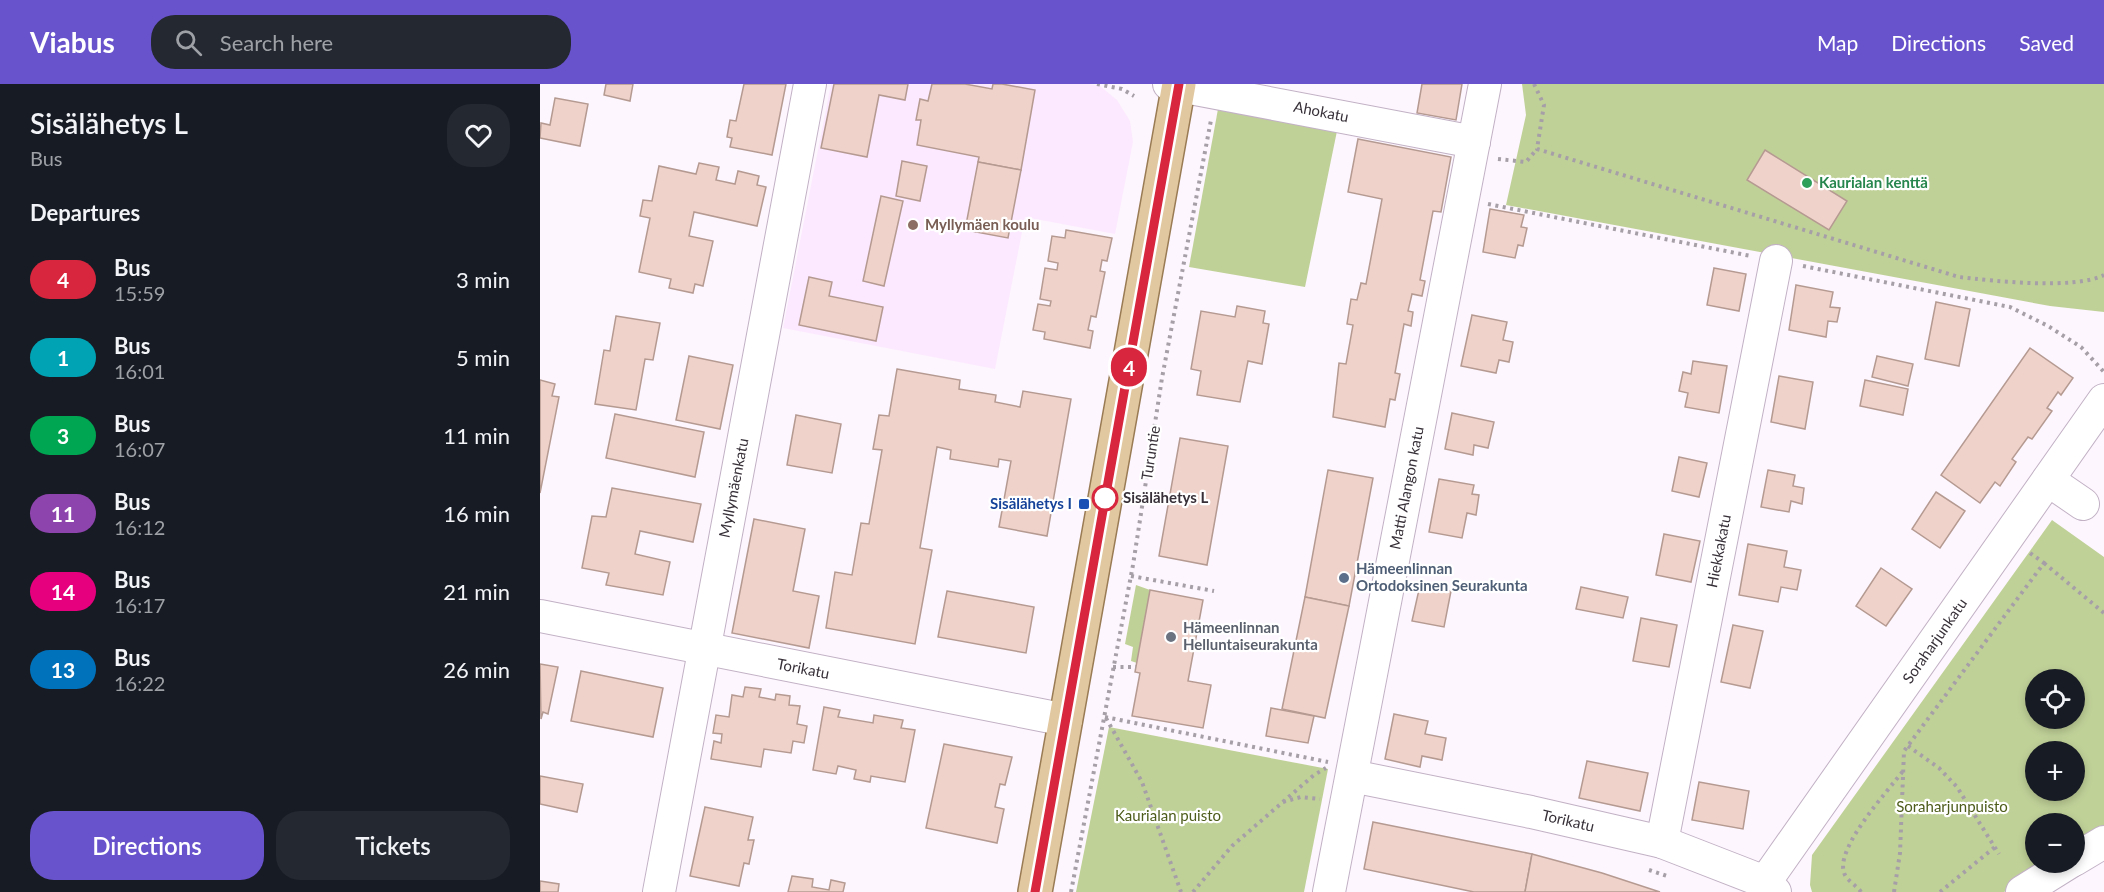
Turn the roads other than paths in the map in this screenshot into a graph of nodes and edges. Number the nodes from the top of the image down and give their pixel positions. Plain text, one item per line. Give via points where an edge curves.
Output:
1 (810, 84) edge
2 (1485, 84) edge
3 (1176, 85) edge
4 (1481, 149) junction
5 (1776, 261) dead end
6 (2098, 421) edge
7 (2048, 480) junction
8 (2083, 504) dead end
9 (540, 616) edge
10 (703, 647) junction
11 (1066, 720) junction
12 (1343, 770) junction
13 (1662, 842) junction
14 (2104, 842) edge
15 (2085, 853) edge
16 (2052, 873) edge
17 (1770, 887) edge
18 (659, 892) edge
19 (1035, 892) edge
20 (1329, 892) edge
21 (2022, 892) edge

1 - 10 street, Myllymäenkatu
2 - 4 street, Matti Alangon katu
3 - 4 street, Ahokatu
3 - 11 main road
4 - 12 street, Matti Alangon katu
5 - 13 street, Hiekkakatu
6 - 7 street, Soraharjunkatu
7 - 8 street
7 - 17 street, Soraharjunkatu
9 - 10 street, Torikatu
10 - 11 street, Torikatu
10 - 18 street, Myllymäenkatu
11 - 19 main road
12 - 13 street, Torikatu
12 - 20 street, Matti Alangon katu
13 - 17 street, Torikatu
14 - 15 street
16 - 21 street

